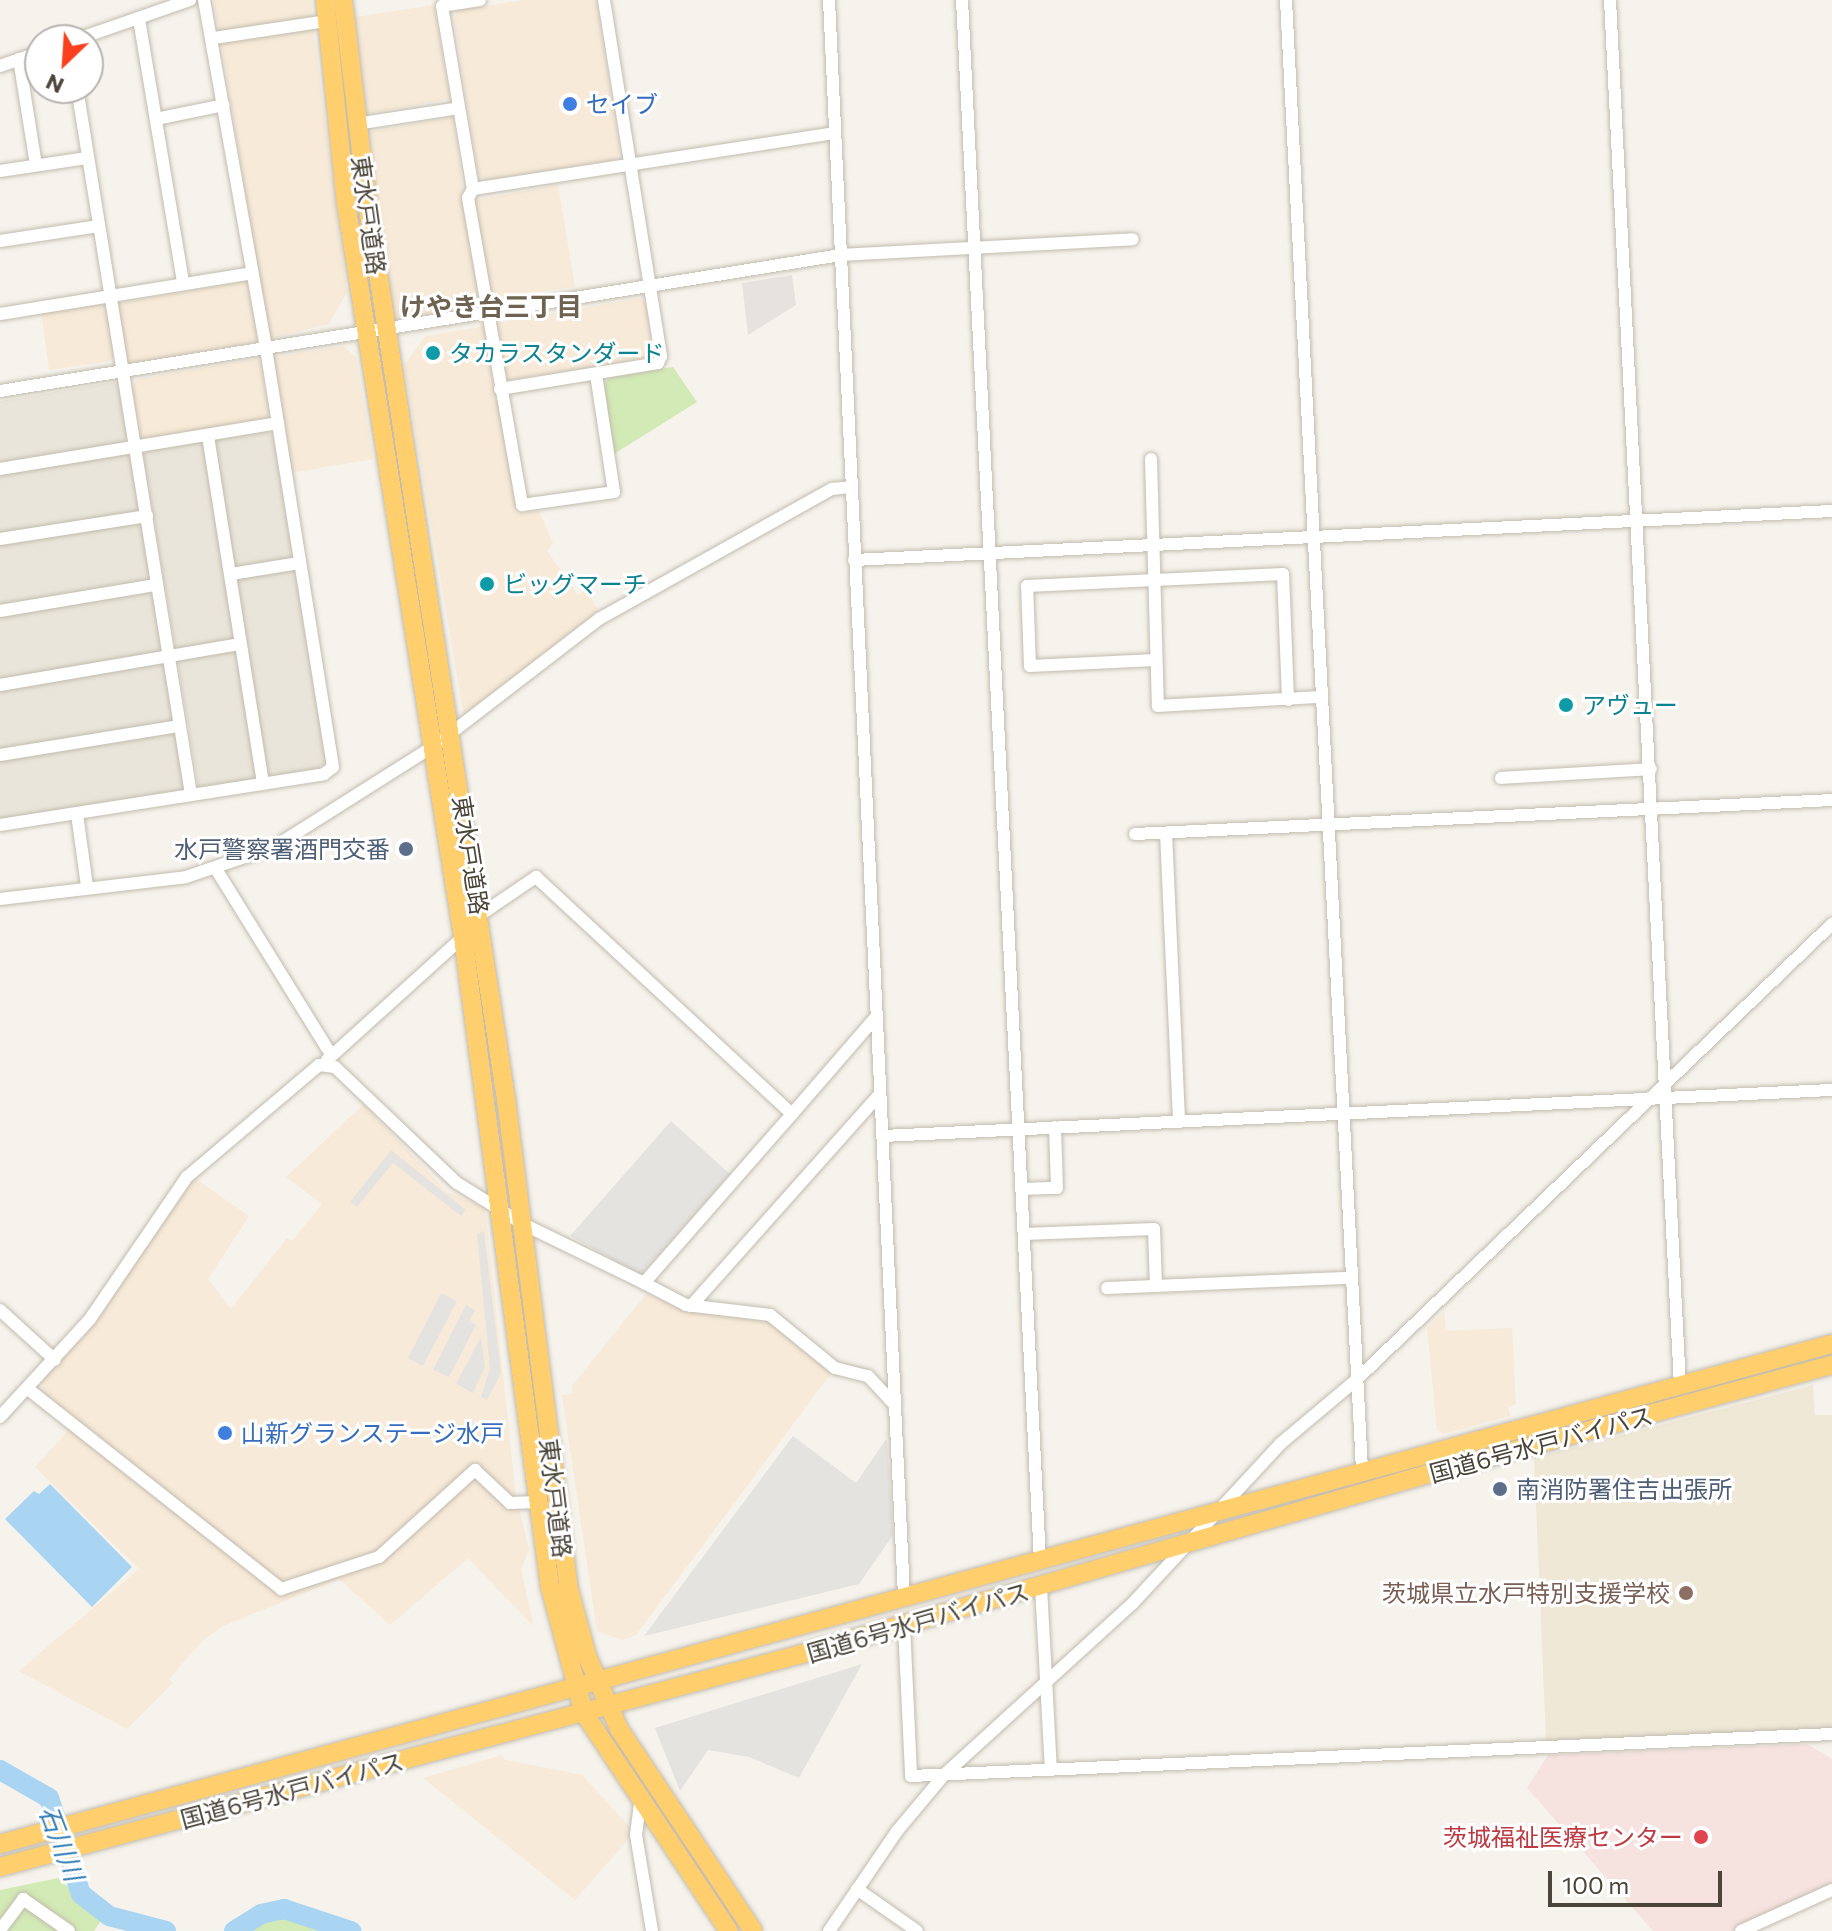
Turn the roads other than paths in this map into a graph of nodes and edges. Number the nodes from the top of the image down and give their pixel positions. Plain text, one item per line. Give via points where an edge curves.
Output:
1 (190, 0) edge
2 (325, 0) edge
3 (343, 0) edge
4 (480, 0) edge
5 (604, 0) edge
6 (829, 0) edge
7 (962, 0) edge
8 (1286, 0) edge
9 (1610, 0) edge
10 (206, 2) edge
11 (139, 19) junction
12 (326, 21) junction
13 (104, 30) edge
14 (214, 38) junction
15 (24, 57) edge
16 (19, 59) junction
17 (0, 66) edge
18 (79, 104) edge
19 (224, 105) junction
20 (459, 108) junction
21 (156, 119) junction
22 (356, 124) junction
23 (834, 133) junction
24 (87, 158) junction
25 (36, 165) junction
26 (631, 167) junction
27 (0, 171) edge
28 (473, 189) junction
29 (99, 226) junction
30 (1133, 239) dead end
31 (0, 241) edge
32 (974, 247) junction
33 (841, 255) junction
34 (252, 273) junction
35 (183, 282) junction
36 (650, 287) junction
37 (112, 297) junction
38 (488, 313) junction
39 (0, 314) edge
40 (377, 331) junction
41 (266, 348) junction
42 (124, 371) junction
43 (596, 374) junction
44 (500, 389) junction
45 (0, 391) edge
46 (278, 423) junction
47 (208, 436) junction
48 (136, 446) junction
49 (1151, 459) dead end
50 (0, 469) edge
51 (850, 487) junction
52 (1832, 511) edge
53 (147, 516) junction
54 (1638, 520) junction
55 (1315, 538) junction
56 (0, 539) edge
57 (1152, 548) junction
58 (990, 552) junction
59 (854, 560) junction
60 (299, 563) junction
61 (231, 574) junction
62 (1153, 582) junction
63 (156, 585) junction
64 (0, 611) edge
65 (241, 644) junction
66 (170, 658) junction
67 (1155, 660) junction
68 (0, 685) edge
69 (1320, 697) junction
70 (1288, 700) junction
71 (180, 726) junction
72 (451, 732) junction
73 (434, 746) junction
74 (0, 755) edge
75 (1651, 769) junction
76 (1501, 778) dead end
77 (263, 783) junction
78 (191, 794) junction
79 (1832, 800) edge
80 (1653, 810) junction
81 (77, 814) junction
82 (0, 825) edge
83 (1328, 825) junction
84 (1166, 833) junction
85 (1135, 834) dead end
86 (216, 869) junction
87 (87, 886) junction
88 (0, 899) edge
89 (480, 915) junction
90 (1832, 924) edge
91 (463, 937) junction
92 (876, 1017) junction
93 (330, 1061) junction
94 (1832, 1090) edge
95 (1667, 1091) junction
96 (880, 1094) junction
97 (1654, 1097) junction
98 (792, 1114) junction
99 (1343, 1114) junction
100 (1179, 1118) junction
101 (1055, 1127) junction
102 (1019, 1129) junction
103 (883, 1136) junction
104 (1021, 1189) junction
105 (500, 1208) junction
106 (523, 1224) junction
107 (1024, 1234) junction
108 (1350, 1278) junction
109 (644, 1283) junction
110 (1156, 1286) junction
111 (1107, 1288) dead end
112 (691, 1306) junction
113 (0, 1310) edge
114 (1832, 1344) edge
115 (55, 1360) junction
116 (1832, 1365) edge
117 (1355, 1381) junction
118 (1680, 1386) junction
119 (28, 1389) junction
120 (894, 1404) junction
121 (0, 1417) edge
122 (1362, 1472) junction
123 (537, 1502) junction
124 (1223, 1507) junction
125 (1187, 1546) junction
126 (1040, 1559) junction
127 (1041, 1587) junction
128 (904, 1596) junction
129 (904, 1625) junction
130 (595, 1679) junction
131 (1046, 1680) junction
132 (573, 1685) junction
133 (607, 1707) junction
134 (584, 1713) junction
135 (1831, 1736) edge
136 (1051, 1770) junction
137 (944, 1775) junction
138 (640, 1803) junction
139 (0, 1844) edge
140 (0, 1867) edge
141 (857, 1889) junction
142 (1832, 1890) edge
143 (0, 1930) edge
144 (69, 1931) edge
145 (652, 1931) edge
146 (729, 1931) edge
147 (753, 1931) edge
148 (829, 1931) edge
149 (917, 1931) edge
150 (1741, 1931) edge

1 - 11 street
2 - 12 highway, 東水戸道路
3 - 22 highway, 東水戸道路
4 - 20 street via 442,6
5 - 26 street
6 - 23 street
7 - 32 street
8 - 55 street
9 - 54 street
10 - 14 street
11 - 13 street
11 - 21 street
12 - 14 street
12 - 40 highway, 東水戸道路
14 - 19 street
15 - 16 street
16 - 17 street
16 - 25 street
18 - 24 street
19 - 21 street
19 - 34 street
20 - 22 street
20 - 28 street
21 - 35 street
22 - 40 highway, 東水戸道路
23 - 26 street
23 - 33 street
24 - 25 street
24 - 29 street
25 - 27 street
26 - 28 street
26 - 36 street
28 - 38 street via 468,198
29 - 31 street
29 - 37 street
30 - 32 street
32 - 33 street
32 - 58 street
33 - 36 street
33 - 51 street
34 - 35 street
34 - 41 street
35 - 37 street
36 - 38 street
36 - 43 street via 658,363
37 - 39 street
37 - 42 street
38 - 40 street
38 - 44 street
40 - 41 street
40 - 72 highway, 東水戸道路
40 - 73 highway, 東水戸道路
41 - 42 street
41 - 46 street
42 - 45 street
42 - 48 street
43 - 44 street
43 - 44 street via 614,492 522,505
46 - 47 street
46 - 60 street
47 - 48 street
47 - 61 street
48 - 50 street
48 - 53 street
49 - 57 street
51 - 59 street
51 - 72 street via 832,489 599,619
52 - 54 street
53 - 56 street
53 - 63 street
54 - 55 street
54 - 75 street
55 - 57 street
55 - 69 street
57 - 58 street
57 - 62 street
58 - 59 street
58 - 102 street
59 - 92 street
60 - 61 street
60 - 77 street via 333,767 324,774
61 - 65 street
62 - 67 street
62 - 67 street via 1027,586 1030,666
62 - 70 street via 1283,574
63 - 64 street
63 - 66 street
65 - 66 street
65 - 77 street
66 - 68 street
66 - 71 street
67 - 70 street via 1158,706
69 - 70 street
69 - 83 street
71 - 74 street
71 - 78 street
72 - 73 street
72 - 89 highway, 東水戸道路
73 - 86 street via 274,847
73 - 91 highway, 東水戸道路
75 - 76 street
75 - 80 street
77 - 78 street
78 - 81 street
79 - 80 street
80 - 83 street
80 - 95 street
81 - 82 street
81 - 87 street
83 - 84 street
83 - 99 street
84 - 85 street
84 - 100 street
86 - 87 street
86 - 93 street
87 - 88 street
89 - 98 street via 536,877
89 - 106 highway, 東水戸道路
90 - 95 street
91 - 93 street
91 - 105 highway, 東水戸道路
92 - 96 street
92 - 98 street
93 - 105 street via 457,1183
93 - 115 street via 187,1177 90,1319
94 - 95 street
95 - 97 street
95 - 118 street
96 - 103 street
96 - 112 street
97 - 99 street
97 - 117 street
98 - 109 street
99 - 100 street
99 - 108 street
100 - 101 street
101 - 102 street
101 - 104 street via 1057,1188
102 - 103 street
102 - 104 street
103 - 120 street
104 - 107 street
105 - 106 street
105 - 123 highway, 東水戸道路
106 - 109 street
106 - 130 highway, 東水戸道路 via 562,1555
107 - 110 street via 1154,1229
107 - 126 street
108 - 110 street
108 - 117 street
109 - 112 street
110 - 111 street
112 - 120 street via 770,1315 835,1368 868,1376
113 - 115 street
114 - 118 highway, 国道6号水戸バイパス
115 - 119 street
116 - 125 highway, 国道6号水戸バイパス via 1438,1471
117 - 122 street
117 - 124 street via 1280,1444
118 - 122 highway, 国道6号水戸バイパス
119 - 121 street
119 - 123 street via 281,1589 379,1557 475,1470 510,1503
120 - 128 street
122 - 124 highway, 国道6号水戸バイパス
123 - 132 highway, 東水戸道路
124 - 125 street
124 - 126 highway, 国道6号水戸バイパス
125 - 127 highway, 国道6号水戸バイパス
125 - 131 street
126 - 128 highway, 国道6号水戸バイパス
127 - 129 highway, 国道6号水戸バイパス
127 - 131 street
128 - 130 highway, 国道6号水戸バイパス
129 - 133 highway, 国道6号水戸バイパス
129 - 137 street via 911,1776
130 - 132 highway, 国道6号水戸バイパス
130 - 133 highway, 東水戸道路
131 - 136 street
131 - 137 street
132 - 134 highway, 東水戸道路
132 - 139 highway, 国道6号水戸バイパス
133 - 134 highway, 国道6号水戸バイパス
133 - 147 highway, 東水戸道路
134 - 138 highway, 東水戸道路
134 - 140 highway, 国道6号水戸バイパス
135 - 136 street
136 - 137 street
137 - 141 street
138 - 145 street via 636,1835
138 - 146 highway, 東水戸道路
141 - 148 street
141 - 149 street
142 - 150 street
143 - 144 street via 23,1899

